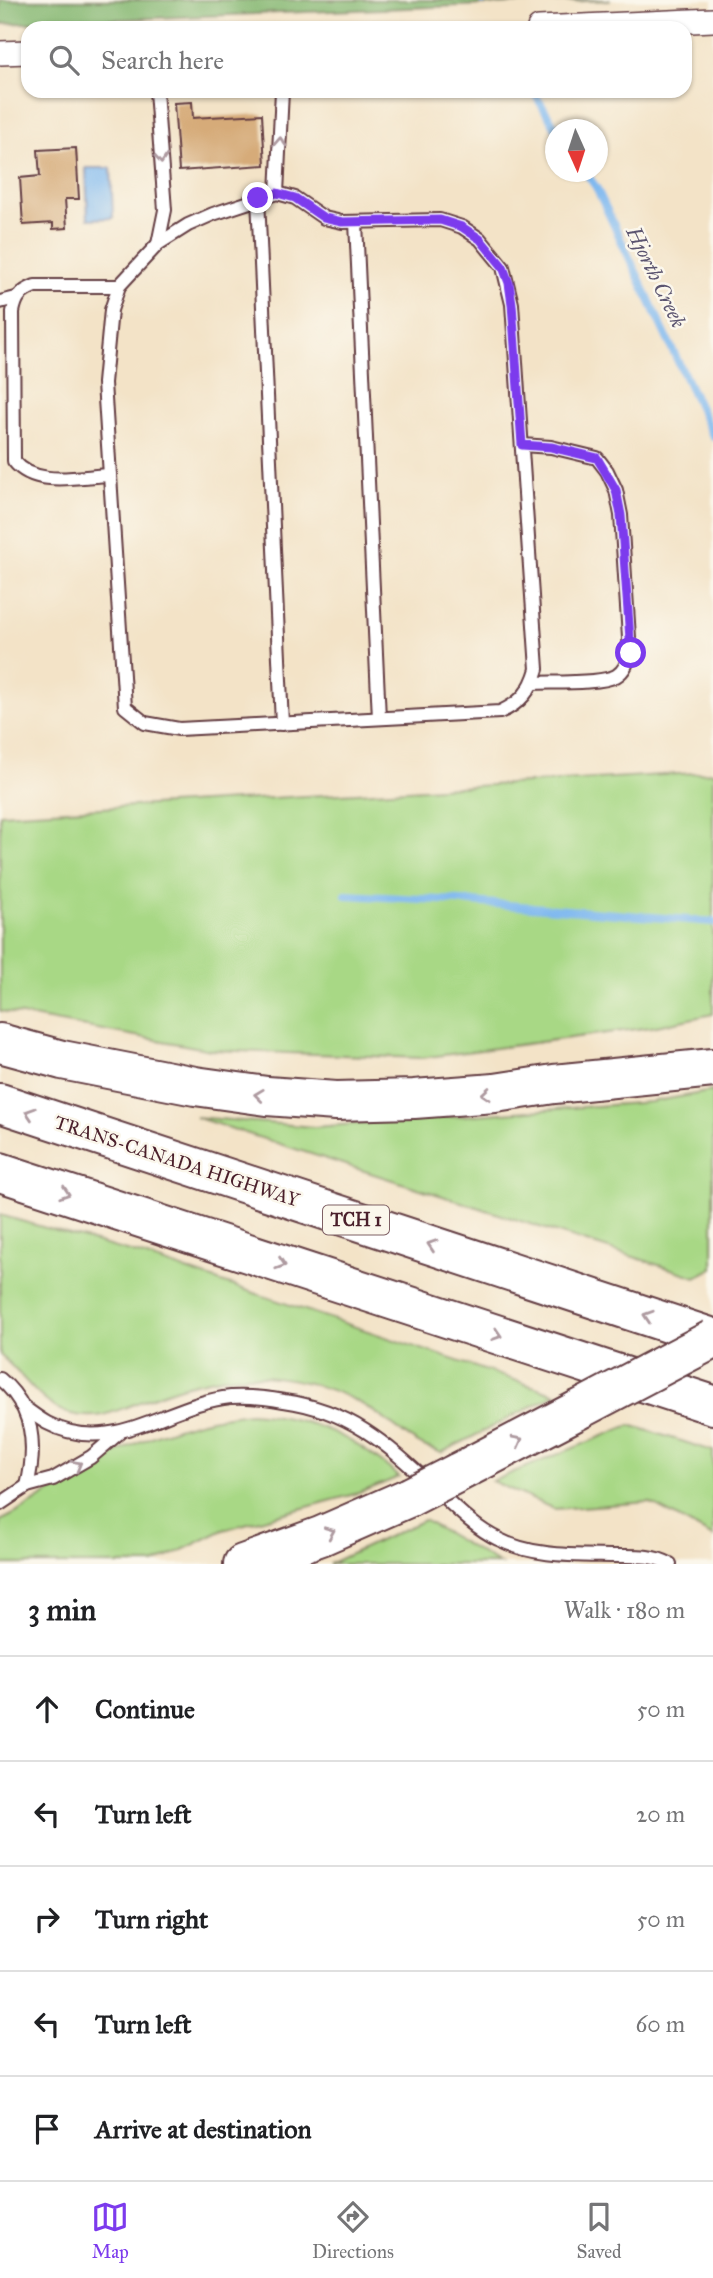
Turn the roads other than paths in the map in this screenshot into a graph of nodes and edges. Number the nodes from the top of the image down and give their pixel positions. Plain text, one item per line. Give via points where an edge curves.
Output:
1 (713, 20) edge
2 (691, 21) edge
3 (21, 52) edge
4 (0, 53) edge
5 (157, 98) edge
6 (282, 98) edge
7 (277, 193) junction
8 (258, 198) junction
9 (356, 222) junction
10 (158, 244) junction
11 (119, 286) junction
12 (16, 298) junction
13 (0, 302) edge
14 (522, 445) junction
15 (110, 475) junction
16 (533, 683) junction
17 (379, 718) junction
18 (282, 724) junction
19 (713, 1042) edge
20 (0, 1043) edge
21 (713, 1068) edge
22 (554, 1084) junction
23 (0, 1103) edge
24 (0, 1172) edge
25 (713, 1338) edge
26 (0, 1379) edge
27 (21, 1405) junction
28 (713, 1405) edge
29 (120, 1433) junction
30 (27, 1486) junction
31 (0, 1504) edge
32 (626, 1560) edge
33 (243, 1564) edge
34 (670, 1564) edge

1 - 2 street
3 - 4 street
5 -> 10 lane via 165,210
7 -> 6 lane
7 - 8 lane
7 - 9 lane via 295,198 324,218
8 - 10 lane via 201,220
8 - 18 lane
9 - 14 lane via 440,220 480,239 503,267 512,304
9 - 17 lane
10 - 11 lane
11 - 12 lane via 35,286
11 - 15 lane via 111,310 104,383
12 - 13 lane
12 - 15 lane via 14,461 37,476
14 - 16 lane via 537,669
14 - 16 lane via 597,458 607,471 621,515 631,653 617,676
15 - 18 lane via 125,707 145,723 160,727
16 - 17 lane via 520,701 499,712
17 - 18 lane
19 - 22 highway
22 -> 20 highway via 414,1099 281,1097 195,1086
21 - 22 highway
25 -> 23 highway, TRANS-CANADA HIGHWAY / TCH 1
24 -> 28 highway
33 -> 25 highway, bridge via 410,1497
26 - 27 lane
27 - 29 lane via 69,1432
27 - 30 lane via 33,1433
30 -> 29 lane via 53,1479
29 - 32 lane via 231,1397 261,1397 333,1412 393,1449 472,1524 499,1540 528,1550
30 - 31 lane
32 - 34 lane via 646,1556

